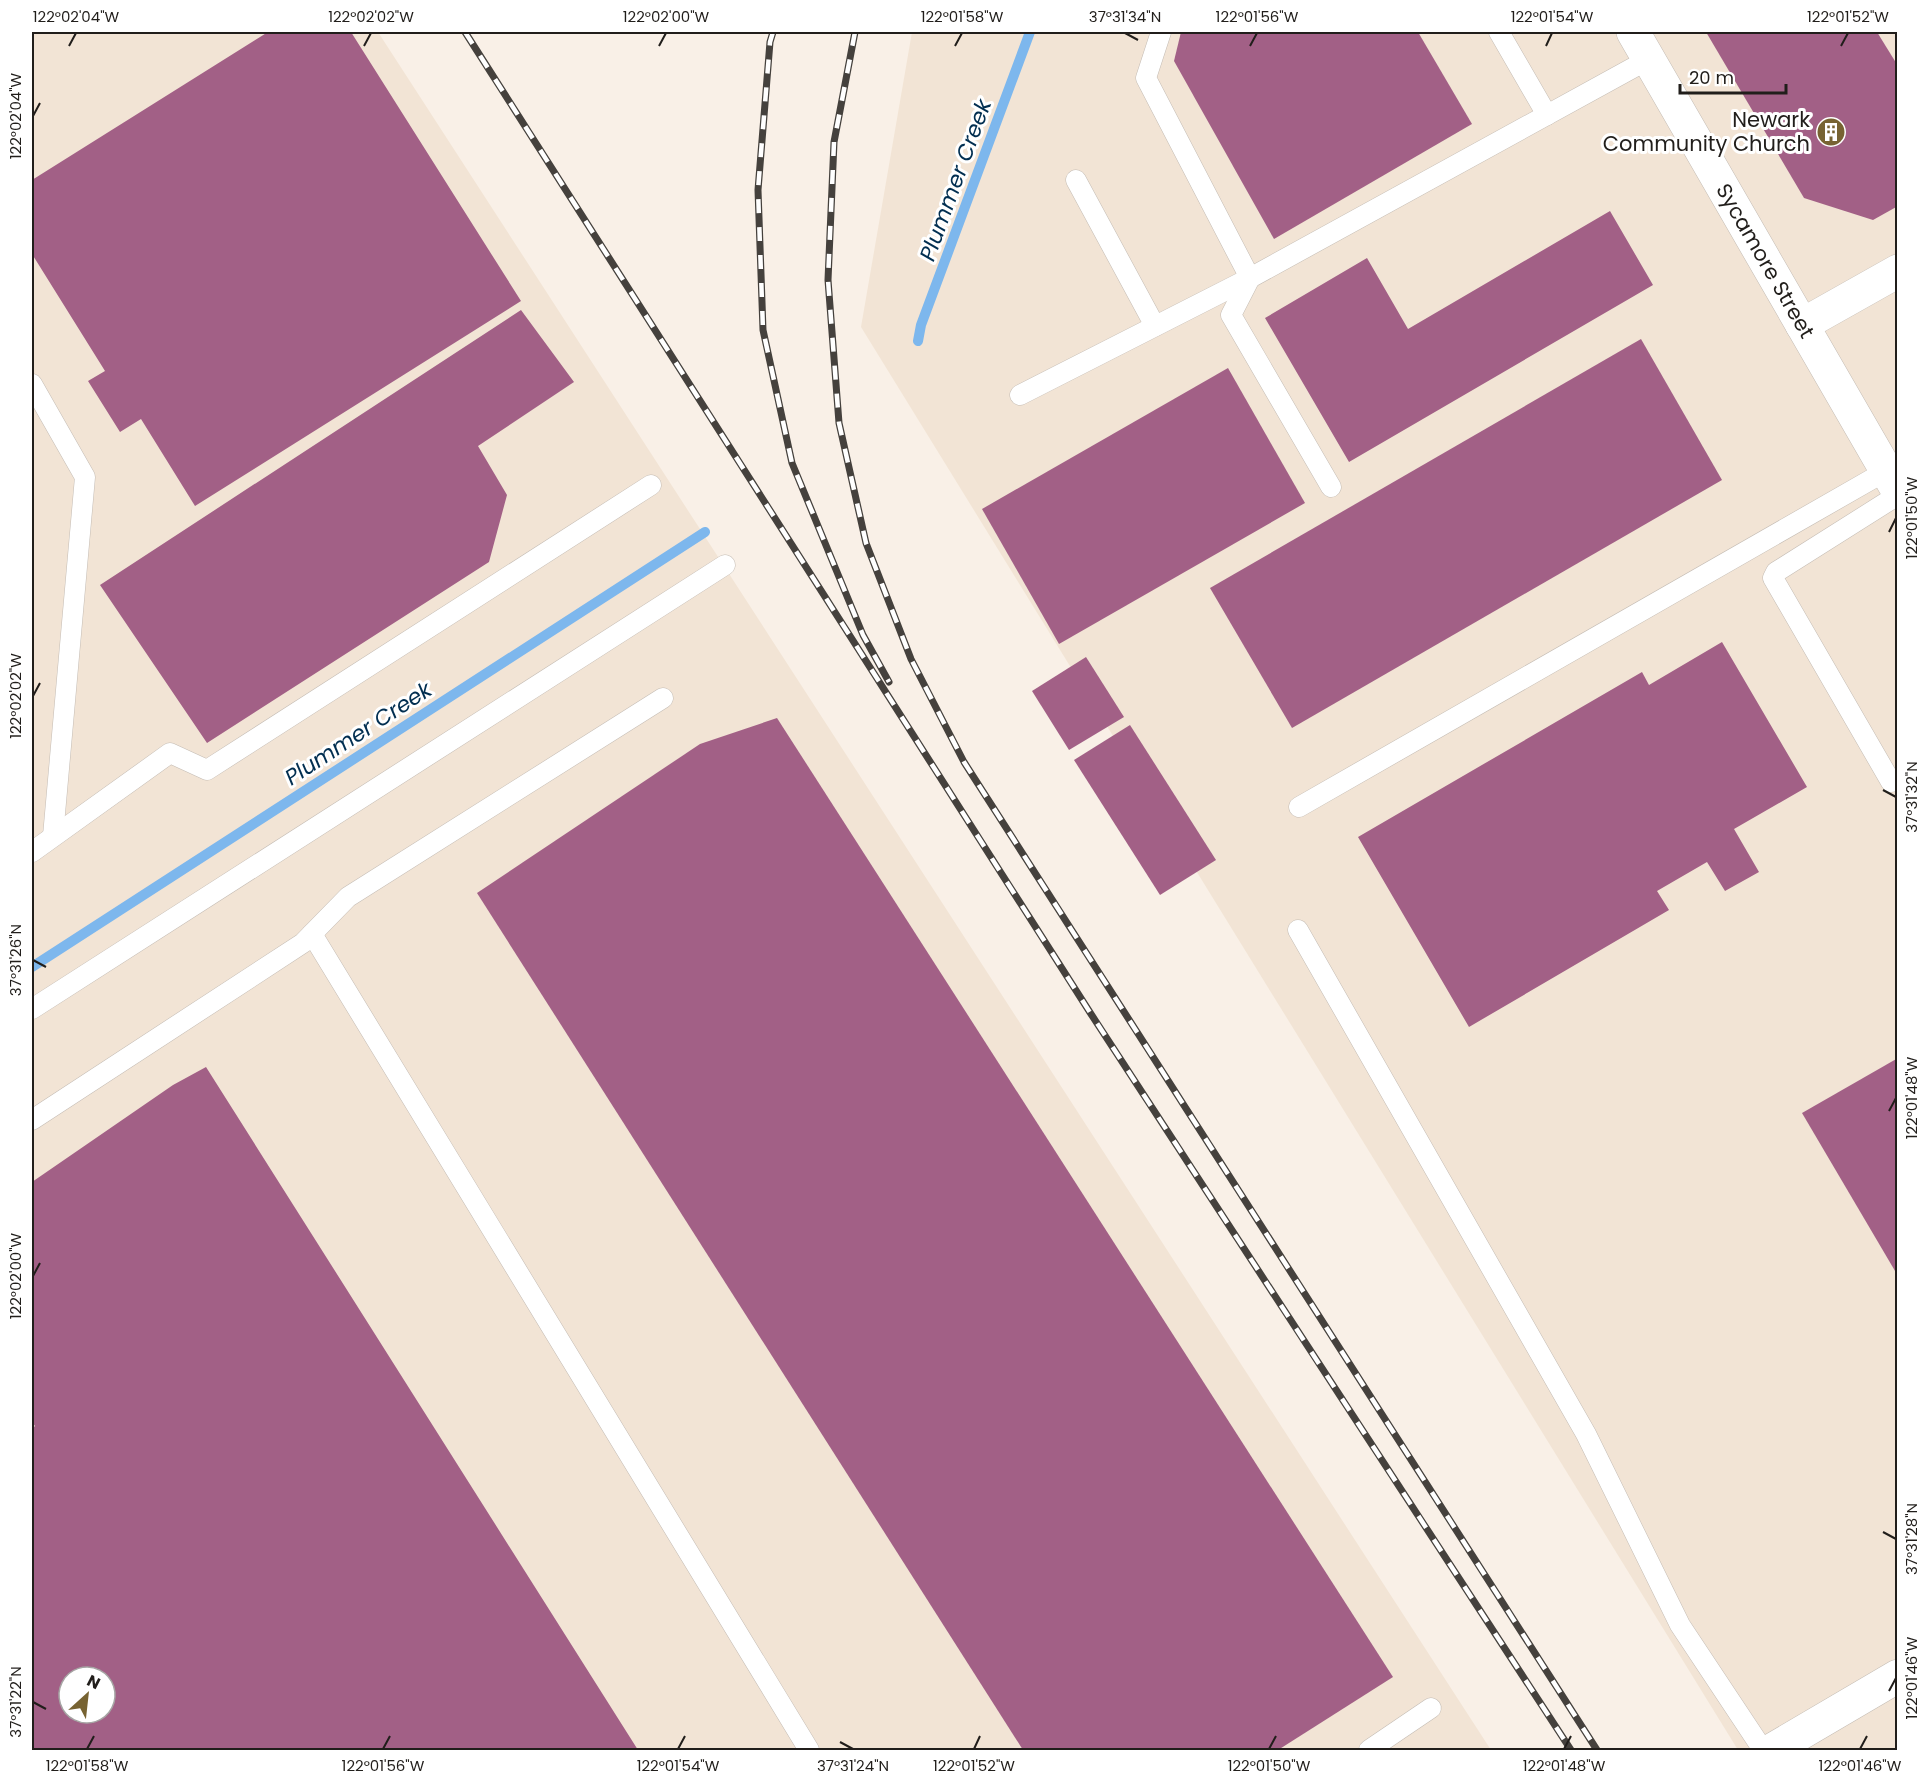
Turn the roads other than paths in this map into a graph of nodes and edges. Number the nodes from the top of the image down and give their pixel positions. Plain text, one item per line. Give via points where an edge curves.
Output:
1 (1161, 32) edge
2 (1499, 32) edge
3 (1633, 32) edge
4 (1649, 59) junction
5 (1547, 115) junction
6 (1076, 180) dead end
7 (1898, 271) edge
8 (1250, 278) junction
9 (1155, 326) junction
10 (1802, 326) junction
11 (32, 384) edge
12 (1020, 395) dead end
13 (651, 485) dead end
14 (1331, 486) dead end
15 (1894, 486) edge
16 (725, 565) dead end
17 (663, 698) dead end
18 (1891, 782) dead end
19 (1299, 807) dead end
20 (54, 836) junction
21 (32, 852) edge
22 (1298, 930) dead end
23 (312, 934) junction
24 (32, 1009) edge
25 (32, 1120) edge
26 (1898, 1676) edge
27 (1431, 1708) dead end
28 (809, 1750) edge
29 (1368, 1750) edge
30 (1763, 1750) edge
31 (1772, 1750) edge

1 - 8 lane via 1146,78
2 - 5 lane
3 - 4 street, Sycamore Street
4 - 5 lane
4 - 10 street, Sycamore Street
5 - 8 lane
6 - 9 lane
7 - 10 street
8 - 9 lane
8 - 14 lane via 1231,315
9 - 12 lane
10 - 15 street, Sycamore Street
11 - 20 lane via 84,477
13 - 20 lane via 207,770 170,753
15 - 18 lane via 1773,578
15 - 19 lane
16 - 24 lane
17 - 23 lane via 348,897
20 - 21 lane
22 - 30 lane via 1586,1434 1680,1625
23 - 25 lane
23 - 28 lane
26 - 31 street
27 - 29 lane

